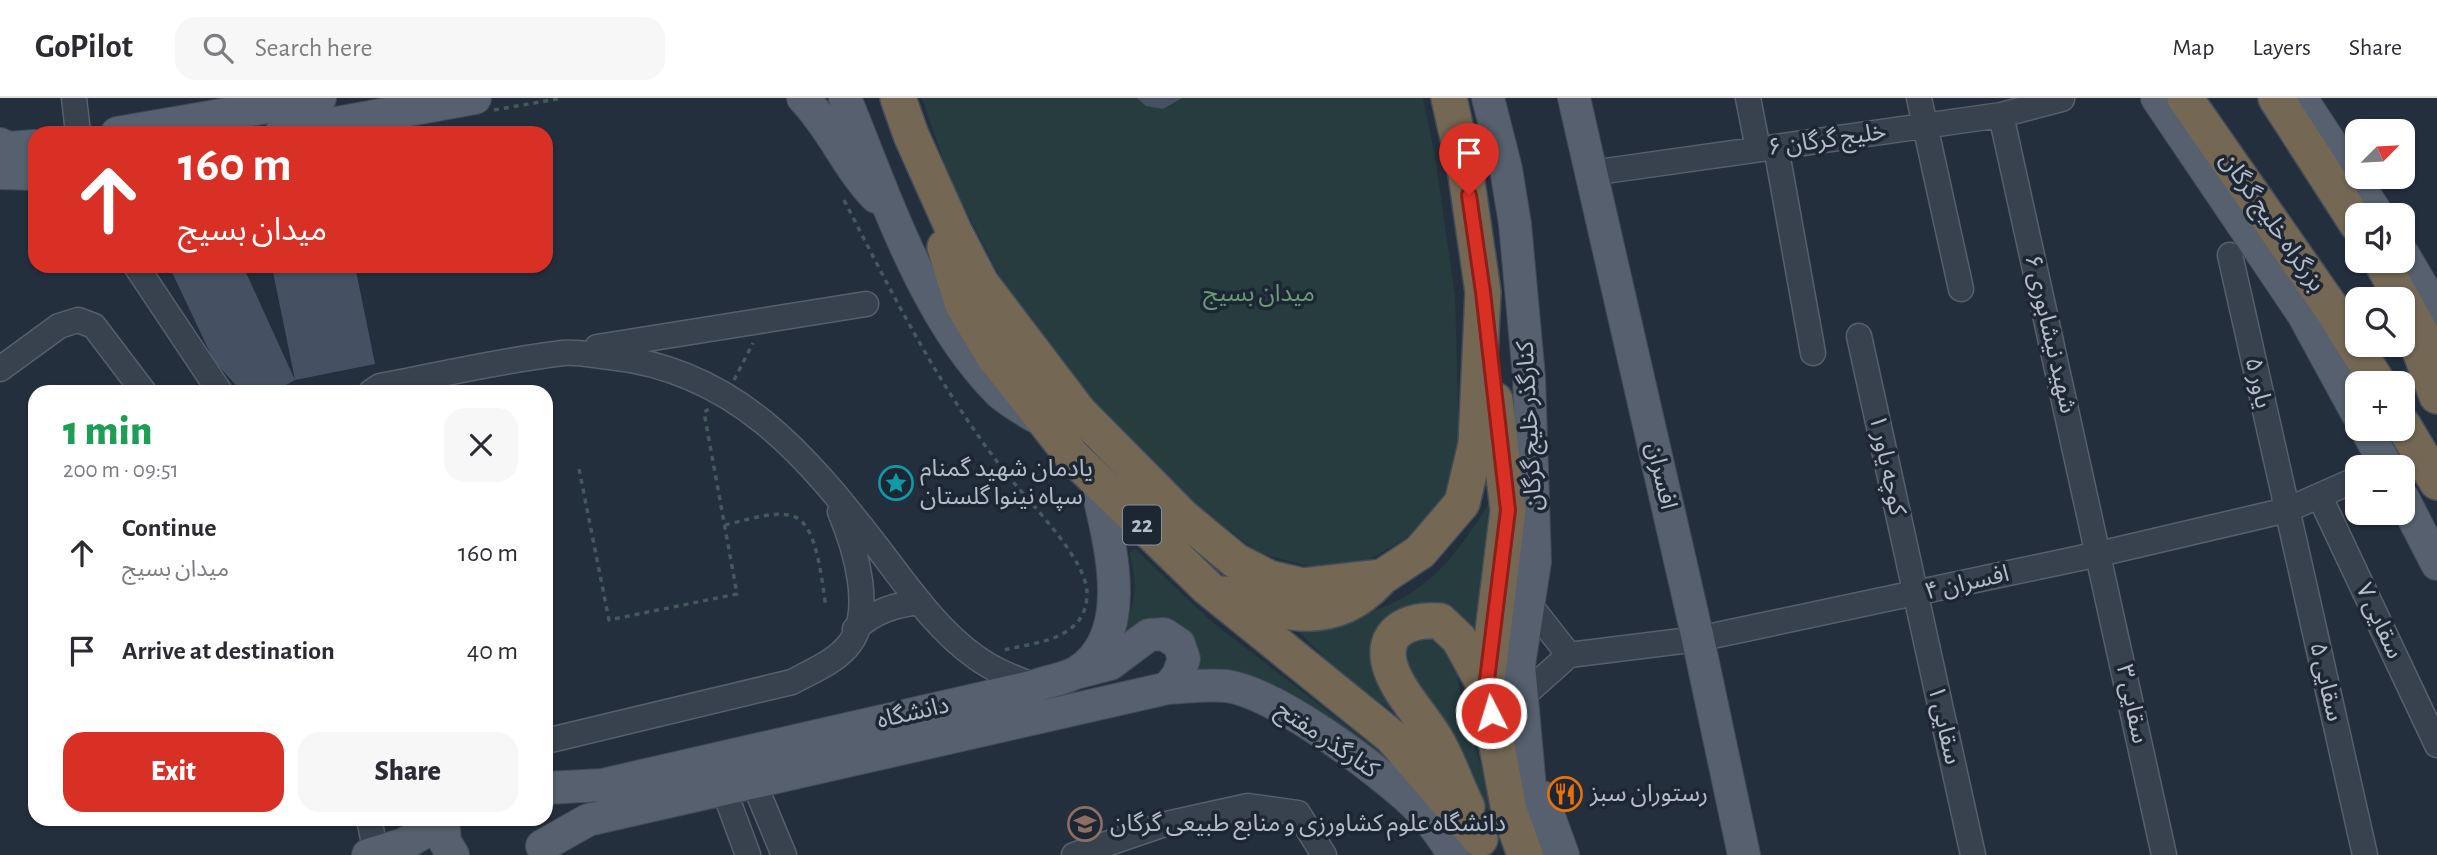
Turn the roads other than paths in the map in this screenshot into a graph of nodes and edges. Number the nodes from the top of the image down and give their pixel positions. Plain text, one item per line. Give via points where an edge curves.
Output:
1 (74, 98) edge
2 (320, 98) edge
3 (475, 98) edge
4 (803, 98) edge
5 (845, 98) edge
6 (898, 98) edge
7 (1449, 98) edge
8 (1488, 98) edge
9 (1574, 98) edge
10 (1748, 98) edge
11 (1919, 98) edge
12 (2157, 98) edge
13 (2185, 98) edge
14 (2276, 98) edge
15 (2301, 98) edge
16 (2062, 99) edge
17 (209, 108) edge
18 (2001, 115) junction
19 (77, 126) edge
20 (143, 126) edge
21 (320, 126) edge
22 (1925, 126) junction
23 (911, 135) junction
24 (0, 144) edge
25 (1767, 148) junction
26 (28, 163) edge
27 (28, 169) edge
28 (0, 173) edge
29 (1591, 173) junction
30 (2370, 203) edge
31 (2345, 206) edge
32 (893, 214) junction
33 (2230, 256) dead end
34 (141, 273) edge
35 (2396, 280) edge
36 (1961, 289) dead end
37 (1483, 292) junction
38 (866, 304) dead end
39 (2437, 312) edge
40 (1860, 336) dead end
41 (565, 352) junction
42 (1813, 353) dead end
43 (2437, 362) edge
44 (0, 369) edge
45 (2371, 371) edge
46 (139, 385) edge
47 (215, 385) edge
48 (385, 385) edge
49 (2345, 391) edge
50 (2437, 396) edge
51 (1043, 423) junction
52 (2413, 441) edge
53 (2435, 475) edge
54 (1095, 479) junction
55 (827, 483) junction
56 (2345, 485) edge
57 (2320, 497) junction
58 (2287, 510) junction
59 (2415, 521) edge
60 (2099, 554) junction
61 (2437, 564) edge
62 (1382, 577) junction
63 (1208, 588) junction
64 (1915, 595) junction
65 (920, 602) junction
66 (1529, 604) junction
67 (855, 629) junction
68 (1698, 639) junction
69 (1570, 655) junction
70 (1077, 672) junction
71 (1035, 685) junction
72 (1168, 688) junction
73 (1486, 688) junction
74 (997, 694) junction
75 (1522, 698) junction
76 (1004, 725) junction
77 (553, 739) edge
78 (2437, 745) edge
79 (1529, 756) junction
80 (738, 786) junction
81 (553, 788) edge
82 (370, 826) edge
83 (432, 826) edge
84 (443, 826) edge
85 (541, 840) edge
86 (1474, 850) edge
87 (372, 854) edge
88 (453, 855) edge
89 (748, 855) edge
90 (784, 855) edge
91 (1074, 855) edge
92 (1324, 855) edge
93 (1525, 855) edge
94 (1536, 855) edge
95 (1563, 855) edge
96 (1744, 855) edge
97 (1973, 855) edge
98 (2164, 855) edge
99 (2365, 855) edge

1 - 19 street
2 - 17 main road
3 - 21 main road
4 - 32 main road via 820,116 855,176
5 - 32 main road
6 - 23 highway, 22
7 - 37 highway, 22
8 - 66 main road, کنارگذر خلیج گرگان via 1515,224 1529,377 1535,562
9 - 29 main road, افسران
10 - 25 street
11 - 22 street
12 - 49 main road via 2303,314
13 - 45 highway, بزرگراه خلیج گرگان
14 - 31 highway
15 - 30 main road
16 - 18 street, خلیج گرگان ۶
17 - 20 main road
18 - 22 street, خلیج گرگان ۶
18 - 60 street, شهید نیشابوری ۶
22 - 25 street, خلیج گرگان ۶
22 - 36 street
23 - 51 highway, 22 via 963,306
23 - 62 highway, 22 via 981,283 1079,412 1184,518 1236,561 1269,578 1303,586
24 - 26 main road
25 - 29 street, خلیج گرگان ۶
25 - 42 street
27 - 28 main road
29 - 68 main road, افسران
32 - 51 main road via 935,302 964,349 1000,393
33 - 58 street, یاور ۵
34 - 47 street
35 - 39 main road
35 - 43 highway
35 - 50 highway
37 - 62 highway, 22 via 1476,444 1462,503 1420,552
37 - 73 highway, 22 via 1508,510
38 - 41 street
40 - 64 street, کوچه یاور ۱
41 - 48 street
41 - 55 street via 649,361 727,394 774,430
44 - 46 street via 59,326 78,320 94,326
51 - 54 highway, 22
52 - 53 highway
54 - 63 highway, 22
54 - 70 main road via 1115,574 1113,615 1099,649
55 - 65 street
55 - 67 street via 851,537 860,574 861,614
56 - 57 street, افسران ۴
57 - 58 street, افسران ۴
57 - 78 street, سقایی ۷
58 - 60 street, افسران ۴
58 - 99 street, سقایی ۵
59 - 61 main road
60 - 64 street, افسران ۴
60 - 98 street, سقایی ۳
62 - 63 highway via 1365,595 1339,609 1304,616
63 - 86 highway, 22 via 1392,737
64 - 68 street, افسران ۴
64 - 97 street, سقایی ۱
65 - 67 street via 893,606
65 - 71 street via 976,657
66 - 69 street
66 - 75 main road, کنارگذر خلیج گرگان via 1519,665
67 - 77 street via 848,646 792,682
68 - 69 street, افسران ۴
68 - 96 main road, افسران
69 - 75 street
70 - 71 main road, دانشگاه
70 - 72 main road, دانشگاه via 1110,664 1149,635 1164,634 1179,644 1184,659
71 - 74 main road, دانشگاه
72 - 76 main road, دانشگاه
72 - 86 main road, کنارگذر مفتح via 1226,686 1263,697 1408,798 1440,833
73 - 86 highway via 1459,639 1440,621 1418,619 1397,631 1388,649 1391,670 1437,740
73 - 93 highway, 22 via 1509,810
74 - 76 main road
74 - 81 main road, دانشگاه via 602,785
75 - 79 main road, کنارگذر خلیج گرگان
76 - 80 main road, دانشگاه
79 - 94 main road
79 - 95 main road
80 - 85 main road, دانشگاه via 588,820
80 - 89 street
80 - 90 street
82 - 87 street
83 - 87 main road via 404,844
84 - 88 main road
91 - 92 street via 1162,825 1248,806 1298,813

